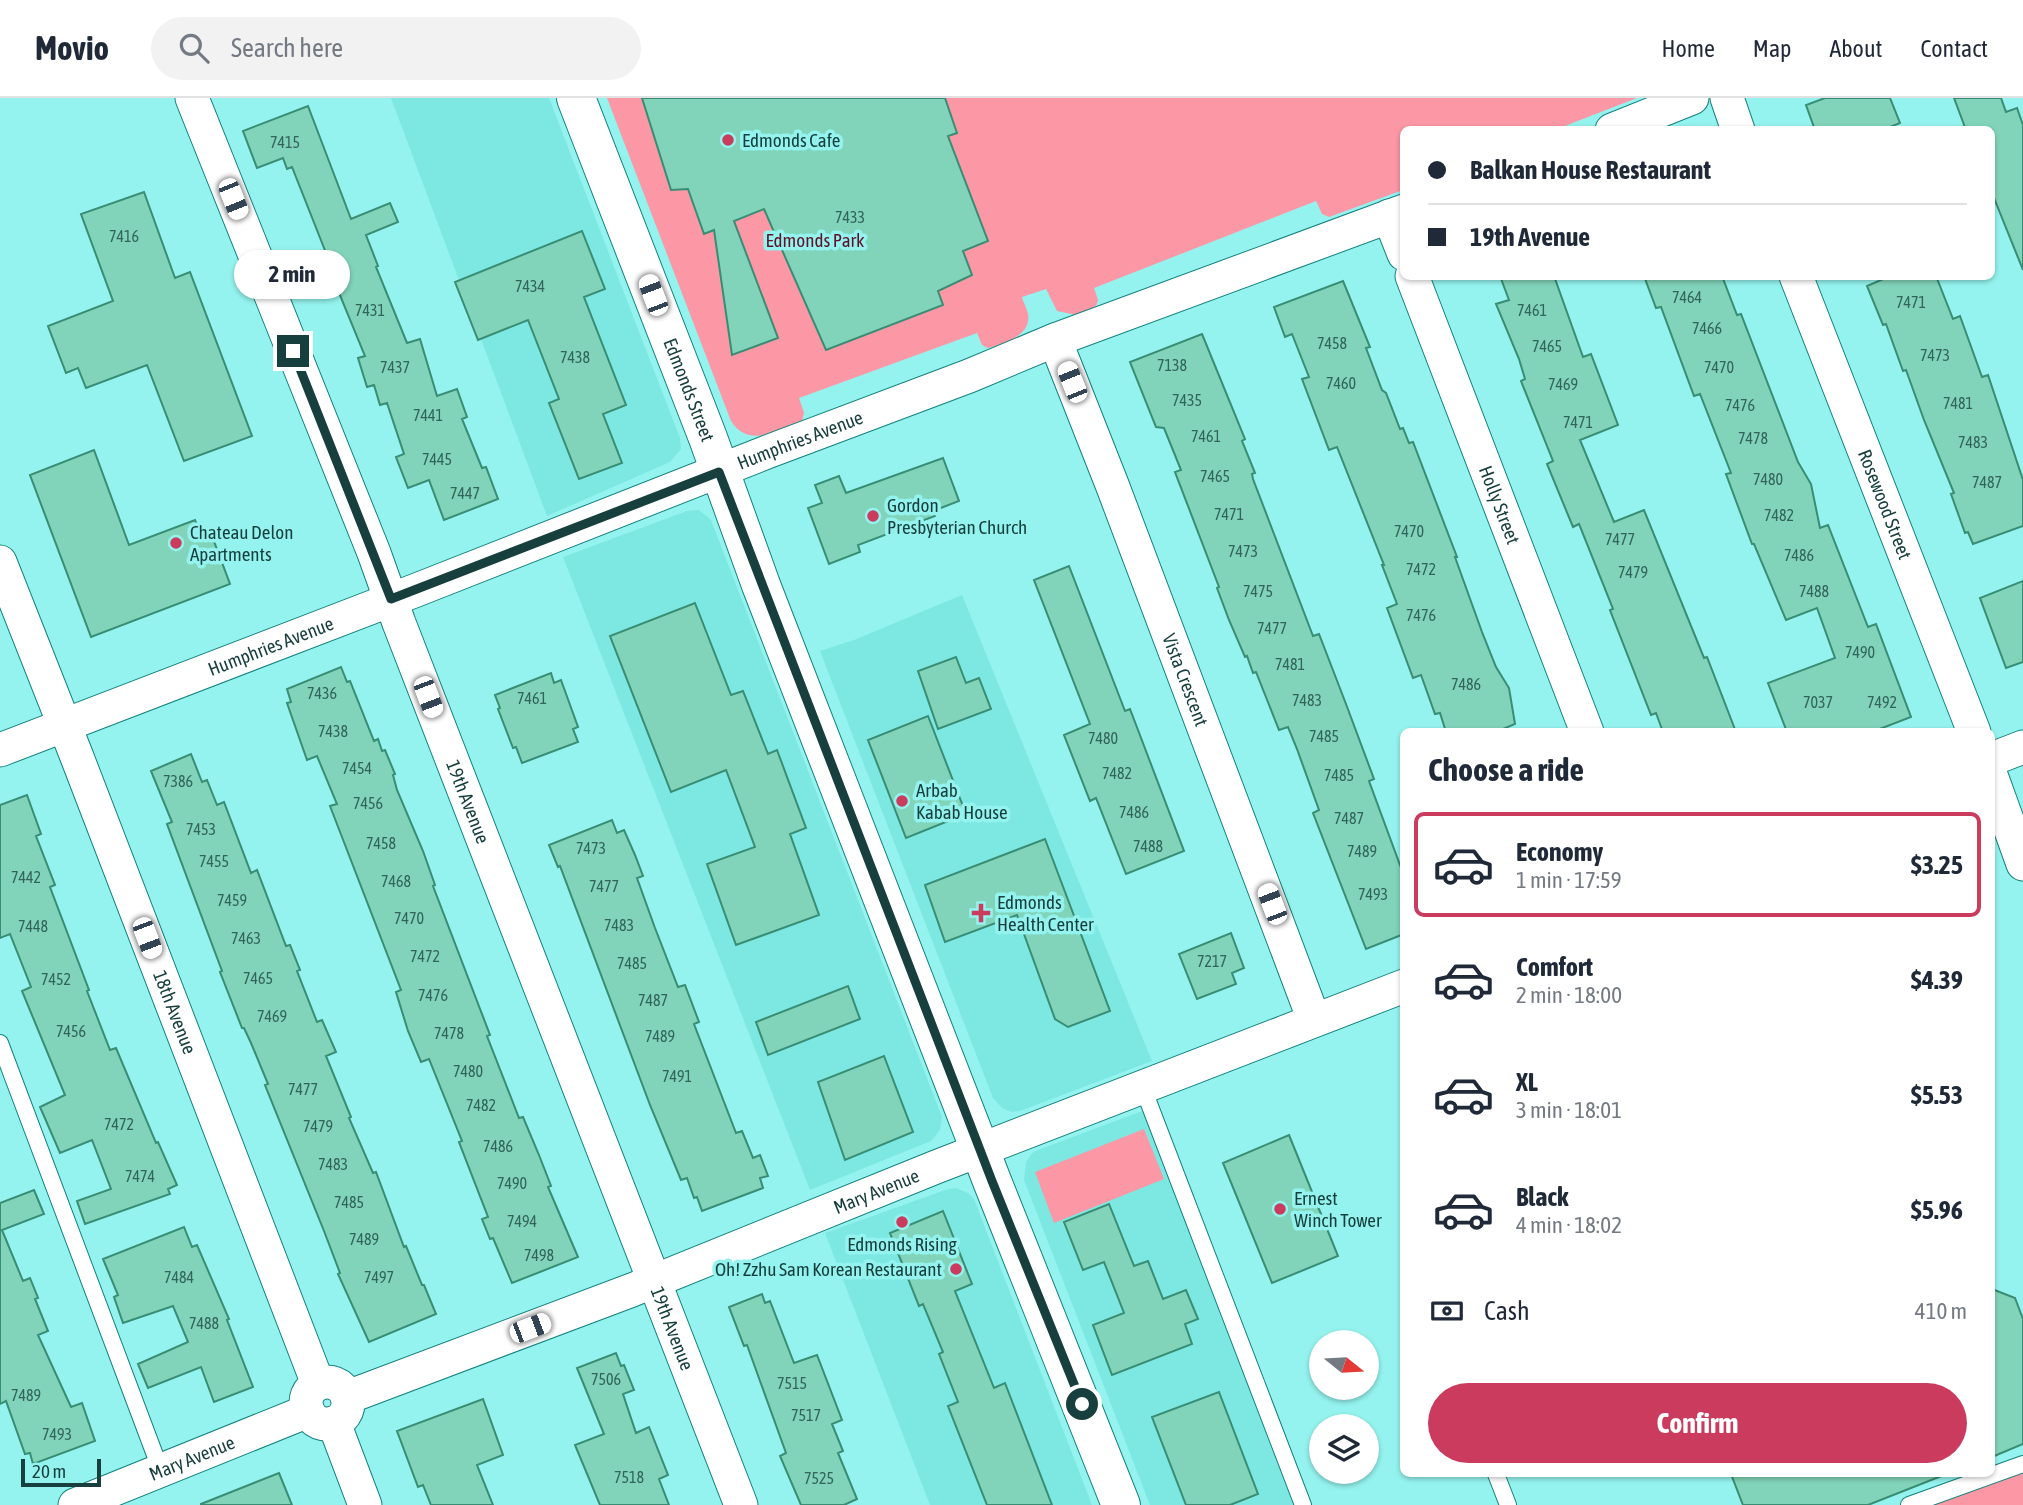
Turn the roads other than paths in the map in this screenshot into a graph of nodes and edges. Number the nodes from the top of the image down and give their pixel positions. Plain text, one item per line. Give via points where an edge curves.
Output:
1 (192, 98) edge
2 (576, 98) edge
3 (1692, 98) edge
4 (1727, 98) edge
5 (1622, 126) edge
6 (1737, 126) edge
7 (1396, 214) edge
8 (1400, 234) edge
9 (1414, 280) edge
10 (1798, 280) edge
11 (1055, 340) junction
12 (719, 472) junction
13 (0, 562) edge
14 (391, 599) junction
15 (65, 727) junction
16 (1585, 728) edge
17 (1971, 728) edge
18 (2023, 747) edge
19 (0, 750) edge
20 (1995, 758) edge
21 (1995, 786) edge
22 (2023, 864) edge
23 (1400, 988) edge
24 (1314, 1020) junction
25 (0, 1043) edge
26 (1143, 1088) junction
27 (981, 1152) junction
28 (654, 1281) junction
29 (327, 1404) junction
30 (2023, 1464) edge
31 (161, 1471) junction
32 (1995, 1474) edge
33 (1497, 1477) edge
34 (1987, 1477) edge
35 (75, 1505) edge
36 (365, 1505) edge
37 (741, 1505) edge
38 (1121, 1505) edge
39 (1303, 1505) edge
40 (1508, 1505) edge
41 (1909, 1505) edge

1 - 14 street, 19th Avenue
2 - 12 street, Edmonds Street
3 - 5 street
4 - 6 street
7 - 8 street
7 - 11 street, Humphries Avenue
9 - 16 street, Holly Street
10 - 17 street, Rosewood Street
11 - 12 street, Humphries Avenue
11 - 24 street, Vista Crescent
12 - 14 street, Humphries Avenue
12 - 27 street, Edmonds Street
13 - 15 street, 18th Avenue
14 - 15 street, Humphries Avenue
14 - 28 street, 19th Avenue
15 - 19 street, Humphries Avenue
15 - 29 street, 18th Avenue
18 - 20 street
21 - 22 street
23 - 24 street, Mary Avenue
24 - 26 street, Mary Avenue
25 - 31 lane
26 - 27 street, Mary Avenue
26 - 39 lane
27 - 28 street, Mary Avenue
27 - 38 street, Edmonds Street
28 - 29 street, Mary Avenue
28 - 37 street, 19th Avenue
29 - 31 street, Mary Avenue
29 - 36 street, 18th Avenue
30 - 32 lane
31 - 35 street, Mary Avenue
33 - 40 lane
34 - 41 lane

